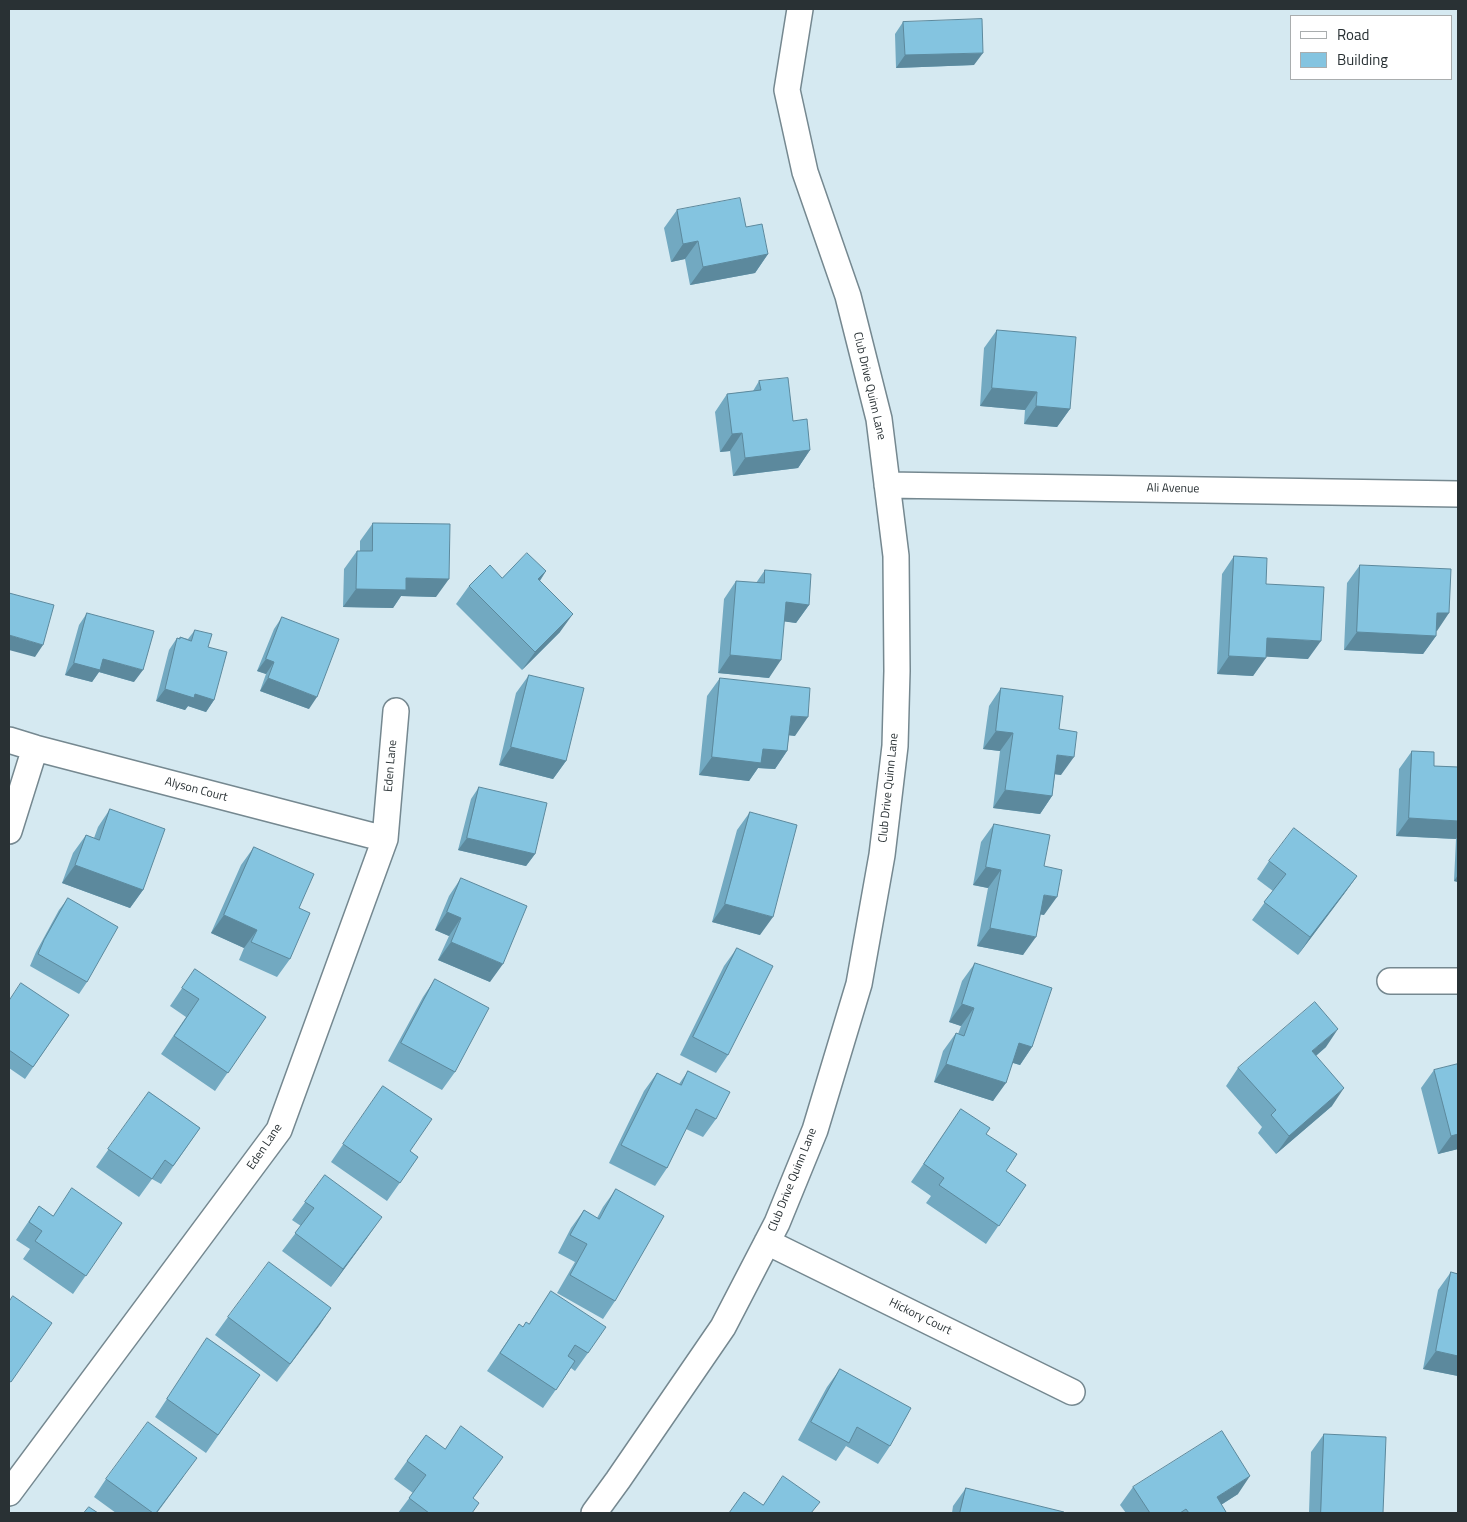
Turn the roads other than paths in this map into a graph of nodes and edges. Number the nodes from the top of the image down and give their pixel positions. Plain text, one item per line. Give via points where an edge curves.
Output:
1 (800, 9) edge
2 (887, 485) junction
3 (1458, 494) edge
4 (396, 711) dead end
5 (9, 740) edge
6 (35, 748) junction
7 (9, 831) edge
8 (384, 839) junction
9 (1390, 981) dead end
10 (1458, 981) edge
11 (767, 1242) junction
12 (1072, 1392) dead end
13 (9, 1493) edge
14 (594, 1513) edge

1 - 2 street, Club Drive Quinn Lane via 787,90 805,172 848,296 879,419
2 - 3 street, Ali Avenue
2 - 11 street, Club Drive Quinn Lane via 896,556 897,671 895,746 882,855 859,984 815,1130
4 - 8 street, Eden Lane
5 - 6 street, Alyson Court
6 - 7 street
6 - 8 street, Alyson Court
8 - 13 street, Eden Lane via 279,1130
9 - 10 street
11 - 12 street, Hickory Court
11 - 14 street, Club Drive Quinn Lane via 723,1327

